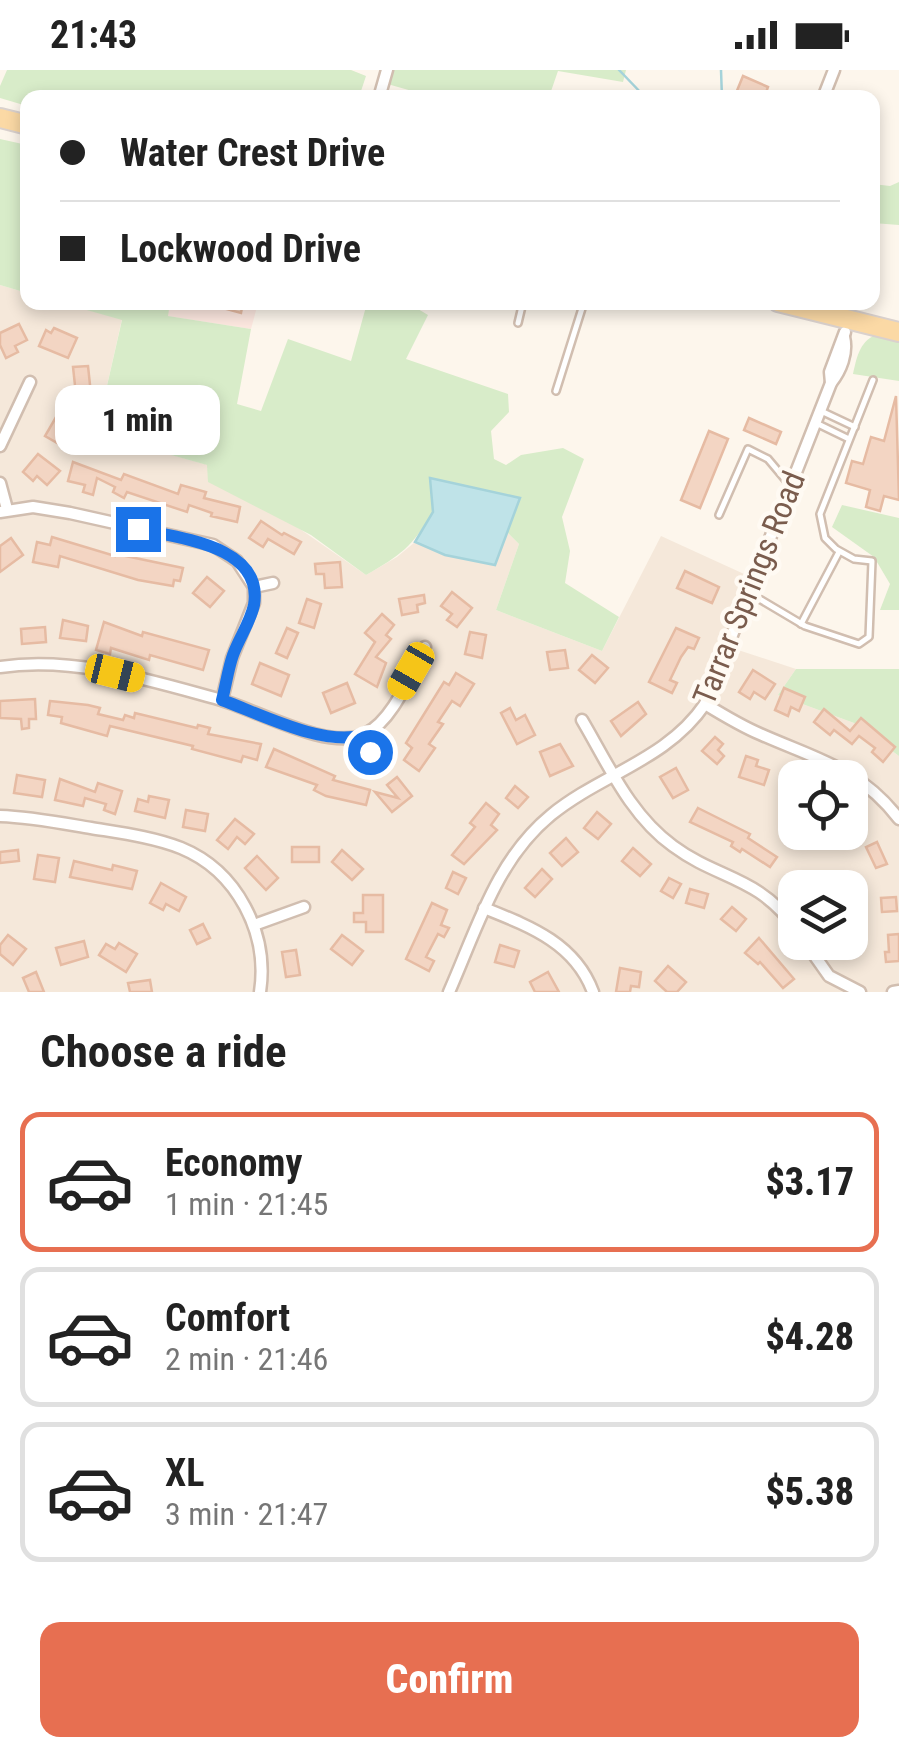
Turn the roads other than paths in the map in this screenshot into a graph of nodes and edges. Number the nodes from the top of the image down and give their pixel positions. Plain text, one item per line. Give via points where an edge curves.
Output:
1 (521, 310) edge
2 (581, 310) edge
3 (798, 310) edge
4 (518, 322) dead end
5 (846, 329) junction
6 (899, 332) edge
7 (873, 380) dead end
8 (30, 382) dead end
9 (556, 391) dead end
10 (821, 411) junction
11 (816, 423) junction
12 (855, 427) junction
13 (849, 439) junction
14 (0, 446) edge
15 (0, 484) edge
16 (791, 486) junction
17 (4, 510) edge
18 (719, 515) dead end
19 (840, 552) junction
20 (272, 583) dead end
21 (254, 587) junction
22 (750, 593) junction
23 (801, 624) junction
24 (425, 647) dead end
25 (0, 667) edge
26 (222, 700) junction
27 (704, 704) junction
28 (582, 720) dead end
29 (363, 735) junction
30 (370, 752) dead end
31 (614, 775) junction
32 (0, 816) edge
33 (899, 819) edge
34 (304, 907) dead end
35 (484, 908) junction
36 (778, 908) edge
37 (254, 925) junction
38 (818, 960) edge
39 (260, 992) edge
40 (450, 992) edge
41 (593, 992) edge
42 (860, 992) edge

1 - 4 lane
2 - 9 lane
3 - 5 main road
5 - 6 main road
5 - 10 street, Tarrar Springs Road via 839,373
7 - 12 lane
8 - 14 street
10 - 11 street, Tarrar Springs Road
10 - 12 lane
11 - 13 lane
11 - 16 street, Tarrar Springs Road
12 - 13 lane
13 - 19 lane via 820,514 825,538
15 - 17 street
16 - 18 lane via 748,449
16 - 22 street, Tarrar Springs Road
17 - 21 street via 70,513 213,545 236,561
19 - 23 lane
19 - 23 lane via 872,561 869,638 859,644
20 - 21 street
21 - 26 street
22 - 23 lane
22 - 27 street, Tarrar Springs Road
24 - 29 street via 390,708
25 - 26 street via 98,670
26 - 29 street via 322,735
27 - 31 street, Tarrar Springs Road via 674,740
27 - 33 street via 844,768
28 - 31 street
29 - 30 street
31 - 35 street, Tarrar Springs Road via 526,838
31 - 36 street via 670,845 748,883
32 - 37 street via 181,848 225,880
34 - 37 street
35 - 40 street, Tarrar Springs Road
35 - 41 street via 562,947
37 - 39 street
38 - 42 street via 829,976

